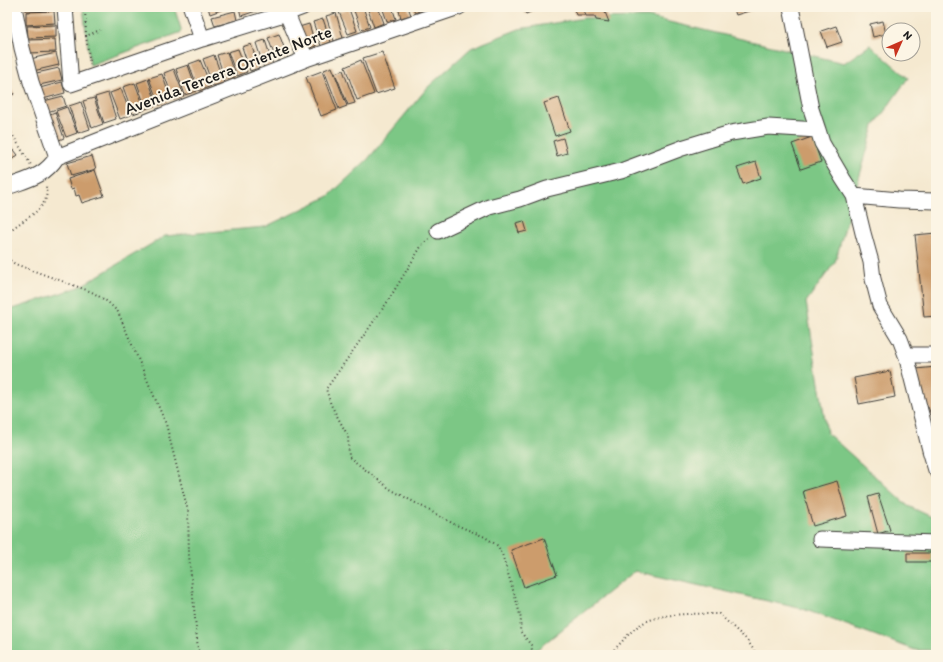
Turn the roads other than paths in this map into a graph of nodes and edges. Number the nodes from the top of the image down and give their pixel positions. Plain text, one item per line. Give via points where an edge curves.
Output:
1 (14, 7) edge
2 (65, 7) edge
3 (191, 7) edge
4 (303, 7) edge
5 (459, 7) edge
6 (791, 7) edge
7 (285, 10) edge
8 (202, 39) junction
9 (306, 59) junction
10 (818, 130) junction
11 (57, 157) junction
12 (7, 187) edge
13 (854, 196) junction
14 (936, 201) edge
15 (438, 231) road end
16 (906, 355) junction
17 (936, 355) edge
18 (936, 470) edge
19 (820, 539) dead end
20 (936, 543) edge

1 - 11 street via 31,82
2 - 8 street via 71,84
3 - 8 street
4 - 7 street
5 - 9 street, Avenida Tercera Oriente Norte
6 - 10 street via 811,109
7 - 8 street
7 - 9 street
9 - 11 street, Avenida Tercera Oriente Norte
10 - 13 street via 822,143
10 - 15 street via 768,127 731,134 682,148 621,171 547,189 489,207
11 - 12 street via 42,174
13 - 14 street
13 - 16 street via 880,306 900,339
16 - 17 street
16 - 18 street
19 - 20 street

